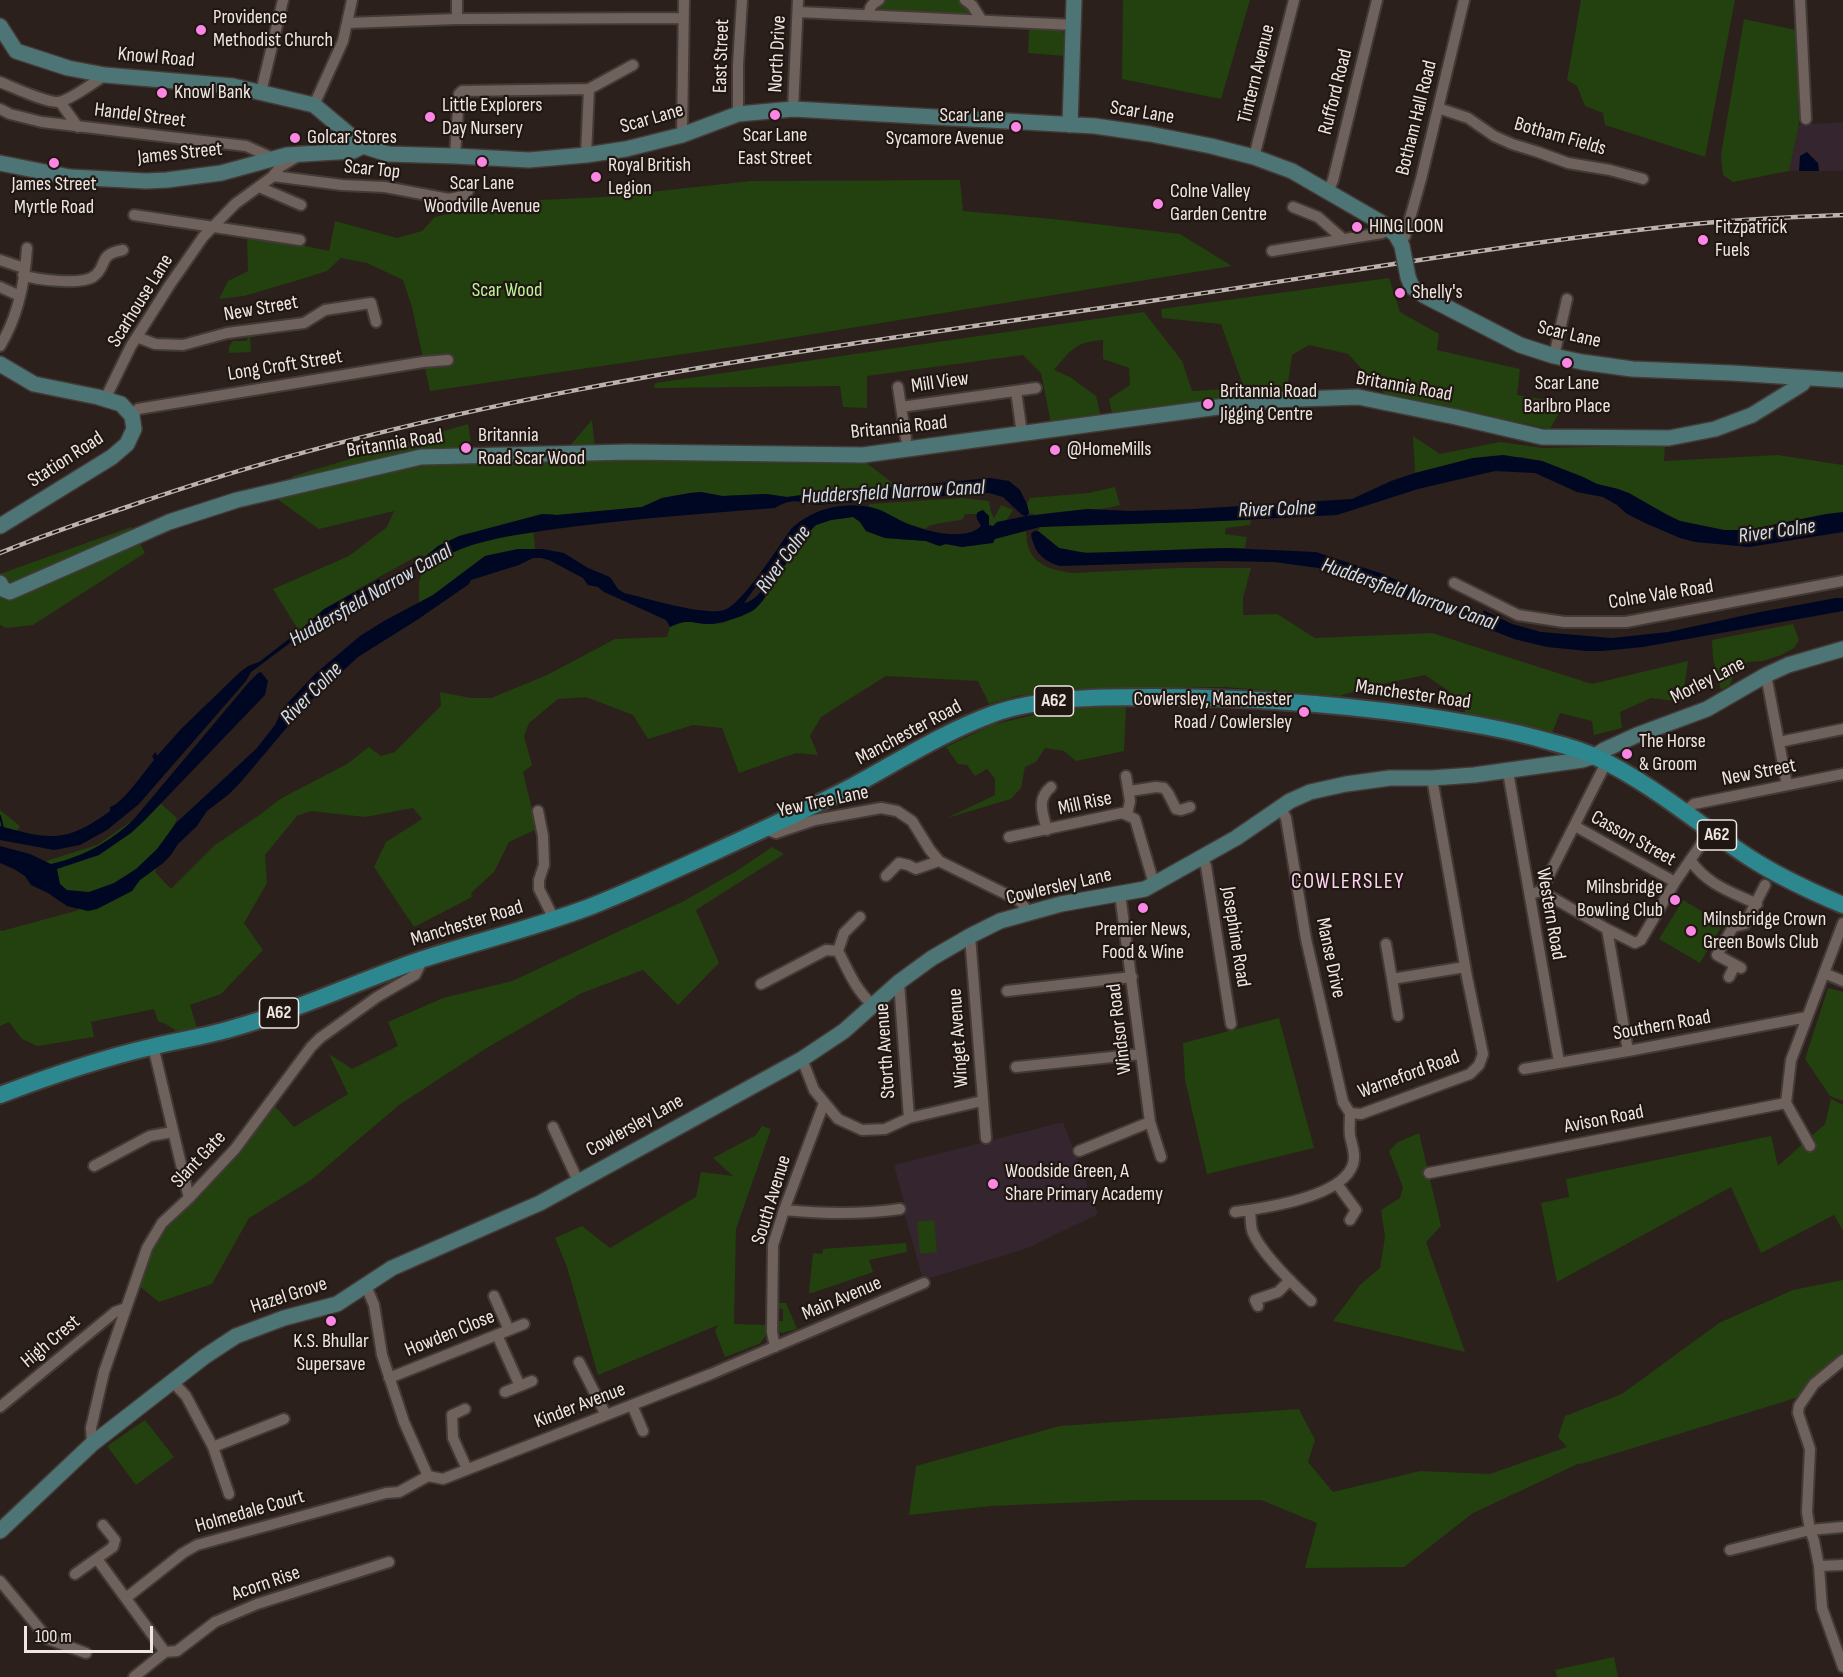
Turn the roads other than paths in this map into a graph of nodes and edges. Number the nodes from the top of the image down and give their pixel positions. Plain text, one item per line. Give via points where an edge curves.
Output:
1 (284, 0) edge
2 (352, 0) edge
3 (457, 0) edge
4 (684, 0) edge
5 (742, 0) edge
6 (798, 0) edge
7 (879, 0) edge
8 (965, 0) edge
9 (1074, 0) edge
10 (1294, 0) edge
11 (1377, 0) edge
12 (1464, 0) edge
13 (1800, 0) edge
14 (798, 12) junction
15 (869, 15) junction
16 (683, 18) junction
17 (457, 19) junction
18 (982, 21) junction
19 (348, 23) junction
20 (1075, 25) junction
21 (0, 26) edge
22 (5, 42) edge
23 (633, 65) dead end
24 (105, 75) junction
25 (0, 82) edge
26 (589, 89) junction
27 (261, 92) junction
28 (60, 102) junction
29 (314, 105) junction
30 (1438, 108) junction
31 (793, 109) junction
32 (1, 111) edge
33 (738, 114) junction
34 (1806, 119) dead end
35 (1070, 125) junction
36 (78, 127) junction
37 (682, 135) junction
38 (363, 146) junction
39 (302, 154) junction
40 (586, 155) junction
41 (455, 156) junction
42 (1254, 157) junction
43 (275, 159) junction
44 (0, 163) edge
45 (272, 177) junction
46 (1643, 179) dead end
47 (259, 187) junction
48 (468, 190) dead end
49 (1328, 192) junction
50 (302, 205) dead end
51 (1293, 207) dead end
52 (134, 215) dead end
53 (214, 226) junction
54 (1390, 229) junction
55 (1343, 239) junction
56 (300, 240) dead end
57 (1402, 244) junction
58 (27, 248) dead end
59 (123, 250) dead end
60 (1272, 251) dead end
61 (0, 260) edge
62 (23, 272) junction
63 (0, 287) edge
64 (20, 296) junction
65 (1567, 299) dead end
66 (376, 322) dead end
67 (5, 324) edge
68 (137, 337) junction
69 (0, 346) edge
70 (1554, 356) junction
71 (448, 360) dead end
72 (0, 364) edge
73 (1806, 378) junction
74 (1843, 380) edge
75 (898, 387) dead end
76 (1036, 388) dead end
77 (1016, 391) junction
78 (105, 399) junction
79 (901, 407) junction
80 (132, 416) junction
81 (1022, 434) junction
82 (906, 439) dead end
83 (0, 526) edge
84 (1843, 581) edge
85 (1455, 583) dead end
86 (0, 584) edge
87 (1843, 649) edge
88 (1766, 675) junction
89 (1842, 729) edge
90 (1779, 742) junction
91 (1600, 759) junction
92 (1508, 772) junction
93 (1843, 774) edge
94 (1126, 776) dead end
95 (1432, 778) junction
96 (1787, 785) junction
97 (1051, 787) dead end
98 (1130, 791) junction
99 (1190, 807) dead end
100 (1281, 808) junction
101 (538, 811) dead end
102 (1685, 812) junction
103 (1126, 815) junction
104 (1575, 826) junction
105 (765, 829) junction
106 (1047, 830) junction
107 (1710, 830) junction
108 (1009, 837) dead end
109 (1202, 857) junction
110 (1690, 860) junction
111 (939, 861) junction
112 (886, 876) dead end
113 (1675, 882) junction
114 (1154, 884) junction
115 (1765, 885) dead end
116 (1541, 891) junction
117 (1120, 894) junction
118 (1528, 895) junction
119 (1756, 904) junction
120 (1843, 906) edge
121 (1029, 913) junction
122 (860, 917) dead end
123 (554, 919) junction
124 (1843, 923) edge
125 (1607, 929) junction
126 (970, 936) junction
127 (1386, 944) dead end
128 (838, 951) junction
129 (423, 959) junction
130 (1465, 968) junction
131 (1824, 974) junction
132 (1132, 977) junction
133 (1729, 977) dead end
134 (1392, 979) junction
135 (1843, 981) edge
136 (899, 982) junction
137 (761, 984) dead end
138 (1007, 991) dead end
139 (873, 1005) junction
140 (1398, 1016) dead end
141 (1807, 1017) junction
142 (1231, 1024) dead end
143 (153, 1046) junction
144 (1628, 1052) junction
145 (1141, 1053) junction
146 (802, 1059) junction
147 (1558, 1062) junction
148 (1016, 1067) dead end
149 (1524, 1069) dead end
150 (0, 1095) edge
151 (982, 1101) junction
152 (824, 1103) junction
153 (1786, 1103) junction
154 (1350, 1113) junction
155 (909, 1118) junction
156 (1150, 1122) junction
157 (553, 1127) dead end
158 (172, 1132) junction
159 (570, 1132) dead end
160 (986, 1138) dead end
161 (559, 1140) junction
162 (1810, 1146) dead end
163 (1080, 1151) dead end
164 (1161, 1157) dead end
165 (94, 1166) dead end
166 (1429, 1173) dead end
167 (578, 1181) junction
168 (1337, 1184) junction
169 (189, 1198) junction
170 (900, 1209) dead end
171 (784, 1210) junction
172 (1250, 1210) junction
173 (1235, 1212) dead end
174 (1350, 1220) dead end
175 (1290, 1280) junction
176 (924, 1283) dead end
177 (366, 1286) junction
178 (494, 1296) dead end
179 (1311, 1302) dead end
180 (1258, 1306) dead end
181 (126, 1308) junction
182 (524, 1324) dead end
183 (508, 1330) junction
184 (497, 1335) junction
185 (775, 1347) junction
186 (1843, 1360) edge
187 (579, 1362) dead end
188 (389, 1378) junction
189 (172, 1381) junction
190 (532, 1381) dead end
191 (520, 1386) junction
192 (505, 1392) dead end
193 (632, 1405) junction
194 (0, 1407) edge
195 (465, 1409) dead end
196 (606, 1415) junction
197 (284, 1419) dead end
198 (643, 1431) dead end
199 (92, 1444) junction
200 (213, 1446) junction
201 (467, 1469) junction
202 (428, 1476) junction
203 (399, 1492) joint
204 (229, 1494) dead end
205 (103, 1526) dead end
206 (1843, 1527) edge
207 (1810, 1530) junction
208 (0, 1531) edge
209 (1730, 1550) dead end
210 (97, 1559) junction
211 (389, 1563) dead end
212 (1843, 1565) edge
213 (1819, 1566) junction
214 (75, 1574) dead end
215 (0, 1581) edge
216 (126, 1598) junction
217 (165, 1652) junction
218 (86, 1653) dead end
219 (1843, 1667) edge
220 (134, 1677) edge

1 - 27 street
2 - 19 street
3 - 17 street
4 - 16 street
5 - 33 street, East Street
6 - 14 street, North Drive
7 - 15 street via 872,4
8 - 18 street
9 - 20 street
10 - 42 street, Tintern Avenue
11 - 49 street, Rufford Road
12 - 30 street, Botham Hall Road
13 - 34 street
14 - 15 street
14 - 31 street, North Drive
15 - 18 street
16 - 17 street
16 - 37 street
17 - 19 street
18 - 20 street
19 - 29 street
20 - 35 street
21 - 22 street
22 - 24 street, Knowl Road via 16,51
23 - 26 street
24 - 27 street, Knowl Road
24 - 28 street
25 - 28 street
26 - 40 street
26 - 41 street via 462,90
27 - 29 street, Knowl Road
28 - 36 street
29 - 38 street, Knowl Road
30 - 46 street, Botham Fields via 1468,118 1512,144 1568,163
30 - 57 street, Botham Hall Road
31 - 33 street, Scar Lane
31 - 35 street, Scar Lane
32 - 36 street, Handel Street
33 - 37 street, Scar Lane
35 - 42 street, Scar Lane via 1150,134
36 - 43 street, Handel Street via 246,146
37 - 40 street, Scar Lane
38 - 39 street, James Street via 353,151
38 - 41 street, Scar Lane via 388,154
39 - 43 street, James Street
39 - 45 street, Scarhouse Lane via 280,167
40 - 41 street, Scar Lane via 530,160
42 - 49 street, Scar Lane via 1292,171
43 - 44 street, James Street via 204,176 146,181 70,177
45 - 47 street, Scarhouse Lane
45 - 48 street, Scar Top via 385,187 449,199 463,196
47 - 50 street
47 - 53 street, Scarhouse Lane
49 - 54 street, Scar Lane
51 - 55 street via 1318,217
52 - 53 street
53 - 56 street
53 - 68 street, Scarhouse Lane
54 - 55 street
54 - 57 street, Scar Lane
55 - 60 street
57 - 70 street, Scar Lane, bridge via 1408,278 1418,292 1520,345
58 - 62 street
59 - 62 street via 105,257 91,279 49,281 33,279
61 - 62 street
62 - 64 street
63 - 64 street
64 - 67 street via 15,315
65 - 70 street
66 - 68 street, New Street via 371,303 325,310 304,323 226,333 183,345 155,344
67 - 69 street
68 - 78 street, Scarhouse Lane
70 - 73 street, Scar Lane via 1632,369
71 - 80 street, Long Croft Street via 138,409
72 - 78 street via 34,384
73 - 74 street, Scar Lane
73 - 81 street, Britannia Road via 1752,415 1715,429 1669,438 1542,437 1358,397 1270,400
75 - 79 street
76 - 77 street, Mill View
77 - 79 street, Mill View
77 - 81 street
78 - 80 street via 121,404
79 - 82 street, Mill View
80 - 83 street, Station Road via 134,429 127,444 112,457
81 - 86 street, Britannia Road via 862,455 629,452 421,457 237,500 169,522 10,592
84 - 85 street, Colne Vale Road via 1626,622 1564,622 1518,615
87 - 88 street, Morley Lane
88 - 90 street
88 - 91 street, Morley Lane via 1707,710 1604,750
89 - 90 street
90 - 96 street
91 - 92 street, Cowlersley Lane
91 - 102 main road, Manchester Road / A62
91 - 104 street
91 - 105 main road, Manchester Road / A62 via 1495,728 1387,711 1283,701 1101,697 997,712
92 - 95 street, Cowlersley Lane
92 - 118 street, Western Road
93 - 96 street, New Street
94 - 98 street
95 - 100 street, Cowlersley Lane via 1346,784 1310,792
95 - 130 street, Warneford Road
96 - 102 street, New Street via 1694,804
97 - 106 street via 1044,792 1041,805
98 - 99 street via 1164,788 1176,809
98 - 103 street
100 - 109 street, Cowlersley Lane
100 - 154 street, Manse Drive via 1286,818 1306,939 1343,1102
101 - 123 street via 544,865 539,888
102 - 107 main road, Manchester Road / A62
103 - 106 street, Mill Rise
103 - 114 street, Mill Rise via 1135,819
104 - 113 street, Casson Street
104 - 116 street
105 - 111 street, Yew Tree Lane via 776,834 815,819 881,808 897,811 912,821
105 - 123 main road, Manchester Road / A62
106 - 108 street, Mill Rise
107 - 110 street
107 - 120 main road, Manchester Road / A62 via 1777,874
109 - 114 street, Cowlersley Lane
109 - 142 street, Josephine Road
110 - 113 street
110 - 119 street via 1718,886
111 - 112 street via 916,869 899,863
111 - 121 street, Yew Tree Lane via 1020,901
113 - 125 street via 1641,940 1635,943
114 - 117 street, Cowlersley Lane
115 - 119 street
116 - 118 street
116 - 125 street
117 - 121 street, Cowlersley Lane
117 - 132 street, Windsor Road
118 - 147 street, Western Road
119 - 133 street via 1745,924 1733,927 1717,955 1738,966
121 - 126 street, Cowlersley Lane via 1000,921
122 - 128 street via 844,933
123 - 129 main road, Manchester Road / A62
124 - 131 street
125 - 144 street
126 - 136 street, Cowlersley Lane
126 - 151 street, Winget Avenue
127 - 134 street
128 - 137 street via 826,950
128 - 139 street via 857,986
129 - 143 main road, Manchester Road / A62 via 275,1015
129 - 169 street, Slant Gate via 414,975 316,1042 235,1149
130 - 134 street
130 - 154 street, Warneford Road via 1483,1054 1479,1065 1470,1074 1361,1114
131 - 135 street
131 - 141 street
132 - 138 street
132 - 145 street, Windsor Road
134 - 140 street
136 - 139 street, Cowlersley Lane
136 - 155 street, Storth Avenue
139 - 146 street, Cowlersley Lane via 844,1031
141 - 144 street, Southern Road
141 - 153 street via 1791,1060
143 - 150 main road, Manchester Road / A62 via 68,1069
143 - 158 street
144 - 147 street, Southern Road
145 - 148 street
145 - 156 street, Windsor Road
146 - 152 street via 814,1090
146 - 167 street, Cowlersley Lane
147 - 149 street, Southern Road
151 - 155 street
151 - 160 street, Winget Avenue
152 - 155 street via 838,1119 862,1130 885,1129
152 - 171 street, South Avenue
153 - 162 street
153 - 166 street, Avison Road
154 - 168 street, Warneford Road via 1353,1166
156 - 163 street
156 - 164 street, Windsor Road
157 - 161 street
158 - 165 street via 150,1136
158 - 169 street
159 - 161 street
161 - 167 street
167 - 177 street, Hazel Grove via 540,1203 392,1268
168 - 172 street, Warneford Road via 1307,1198
168 - 174 street via 1356,1210
169 - 181 street, Slant Gate via 162,1223 147,1248
170 - 171 street via 872,1214
171 - 185 street, South Avenue via 773,1245
172 - 173 street, Warneford Road
172 - 175 street via 1252,1232
175 - 179 street
175 - 180 street via 1278,1292 1255,1300
176 - 185 street, Main Avenue
177 - 188 street via 374,1305
177 - 189 street, Hazel Grove via 337,1304 236,1336
178 - 183 street
181 - 194 street, High Crest via 115,1312
181 - 199 street, Slant Gate via 104,1371
182 - 183 street, Howden Close
183 - 184 street, Howden Close
184 - 188 street, Howden Close
184 - 191 street
185 - 193 street, Kinder Avenue
186 - 207 street via 1814,1384 1798,1413 1810,1449
187 - 196 street
188 - 202 street
189 - 199 street, Hazel Grove
189 - 200 street via 186,1396
190 - 191 street
191 - 192 street
193 - 196 street, Kinder Avenue
193 - 198 street
195 - 201 street via 452,1415 453,1438
196 - 201 street, Kinder Avenue
197 - 200 street
199 - 208 street
200 - 204 street
201 - 202 street, Kinder Avenue via 443,1479
202 - 203 street, Kinder Avenue
203 - 216 street, Holmedale Court via 197,1545
205 - 210 street via 115,1540 113,1547
206 - 207 street
207 - 209 street
207 - 213 street
210 - 214 street
210 - 216 street
211 - 217 street, Acorn Rise via 257,1604 215,1622 177,1651
212 - 213 street
213 - 219 street via 1822,1608
215 - 218 street via 48,1639
216 - 217 street
217 - 220 street, Acorn Rise

